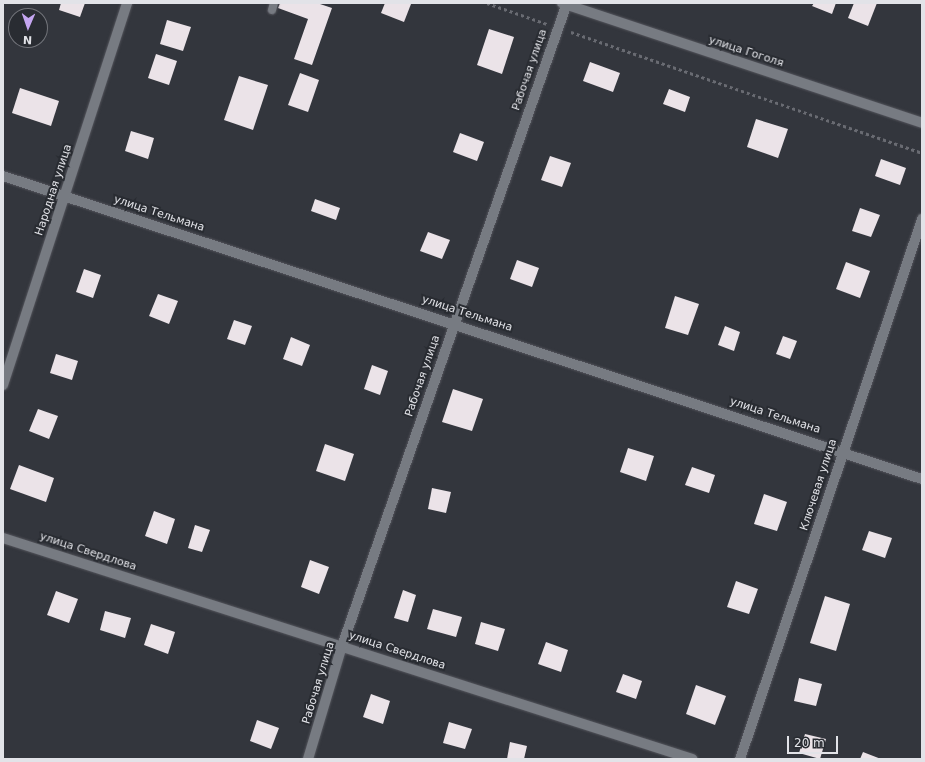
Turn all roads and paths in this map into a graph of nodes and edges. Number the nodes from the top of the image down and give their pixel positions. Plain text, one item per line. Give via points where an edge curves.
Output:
1 (127, 3) edge
2 (487, 3) edge
3 (565, 4) edge
4 (558, 27) junction
5 (922, 123) edge
6 (922, 152) edge
7 (3, 176) edge
8 (64, 196) junction
9 (922, 219) edge
10 (455, 322) junction
11 (3, 385) edge
12 (842, 452) junction
13 (922, 479) edge
14 (3, 538) edge
15 (342, 646) junction
16 (308, 759) edge
17 (692, 759) edge
18 (740, 759) edge

1 - 8 street, Народная улица
2 - 4 path
3 - 4 street, Рабочая улица
3 - 5 street, улица Гоголя
4 - 6 path
4 - 10 street, Рабочая улица
7 - 8 street, улица Тельмана
8 - 10 street, улица Тельмана
8 - 11 street, Народная улица
9 - 12 street, Ключевая улица
10 - 12 street, улица Тельмана
10 - 15 street, Рабочая улица
12 - 13 street, улица Тельмана
12 - 18 street, Ключевая улица
14 - 15 street, улица Свердлова
15 - 16 street, Рабочая улица
15 - 17 street, улица Свердлова

